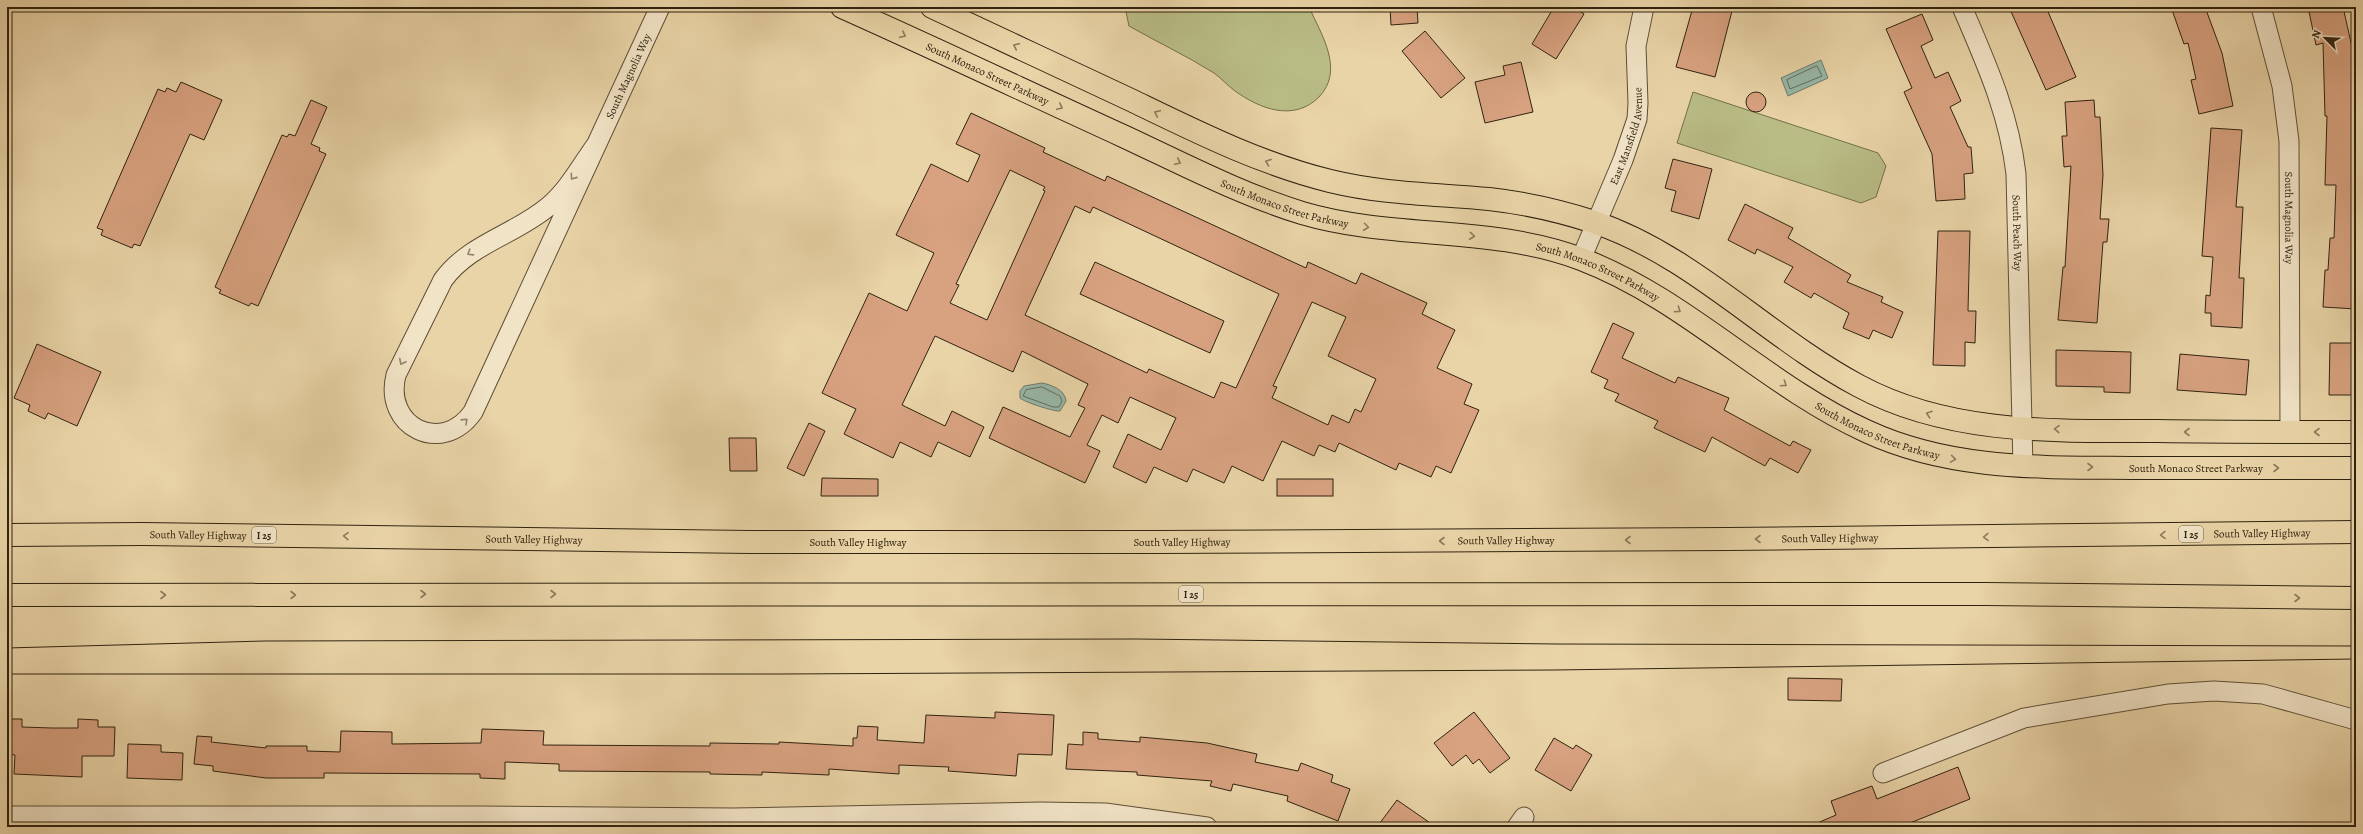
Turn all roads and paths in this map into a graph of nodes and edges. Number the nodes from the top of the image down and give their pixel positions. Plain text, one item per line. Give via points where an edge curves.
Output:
1 (660, 7) edge
2 (842, 7) edge
3 (932, 7) edge
4 (1644, 7) edge
5 (1962, 7) edge
6 (2261, 7) edge
7 (596, 145) junction
8 (1598, 223) junction
9 (1581, 259) junction
10 (2022, 428) junction
11 (2290, 432) junction
12 (2356, 432) edge
13 (2023, 467) junction
14 (2356, 468) edge
15 (7, 523) edge
16 (2356, 532) edge
17 (7, 534) edge
18 (143, 534) junction
19 (124, 595) junction
20 (7, 596) edge
21 (2356, 598) edge
22 (7, 607) edge
23 (2356, 720) edge
24 (1883, 773) dead end
25 (18, 820) edge
26 (480, 821) edge
27 (734, 823) edge
28 (1206, 827) edge

1 - 7 street, South Magnolia Way
2 -> 9 main road, South Monaco Street Parkway via 1202,173 1292,210 1366,228 1433,232 1516,242
8 -> 3 main road via 1522,204 1372,190 1304,174 1217,142
4 - 8 street, East Mansfield Avenue via 1636,46 1637,119
5 - 10 street, South Peach Way via 1996,87 2013,149 2016,174
6 - 11 street, South Magnolia Way via 2281,80 2289,141
7 -> 7 street via 562,193 549,206 467,254 453,266 443,280 396,375 394,384 395,405 411,426 429,433 445,432 462,425 473,412
8 - 9 street, East Mansfield Avenue
10 -> 8 main road via 1979,425 1940,417 1864,389 1816,360 1679,264 1646,245
9 -> 13 main road, South Monaco Street Parkway via 1657,296 1807,399 1863,430 1940,457
11 -> 10 main road via 2127,432
10 - 13 street, South Peach Way
12 -> 11 main road
13 -> 14 main road, South Monaco Street Parkway
15 - 18 main road
16 -> 18 main road, South Valley Highway / I 25 via 1728,540 934,542
17 - 18 main road, South Valley Highway / I 25
19 - 20 main road, I 25
19 -> 21 main road, I 25 via 1984,594
19 - 22 main road
23 - 24 street via 2263,694 2214,691 2168,694 2024,718
25 - 26 street
26 - 27 street
27 - 28 street via 1040,812 1104,814

